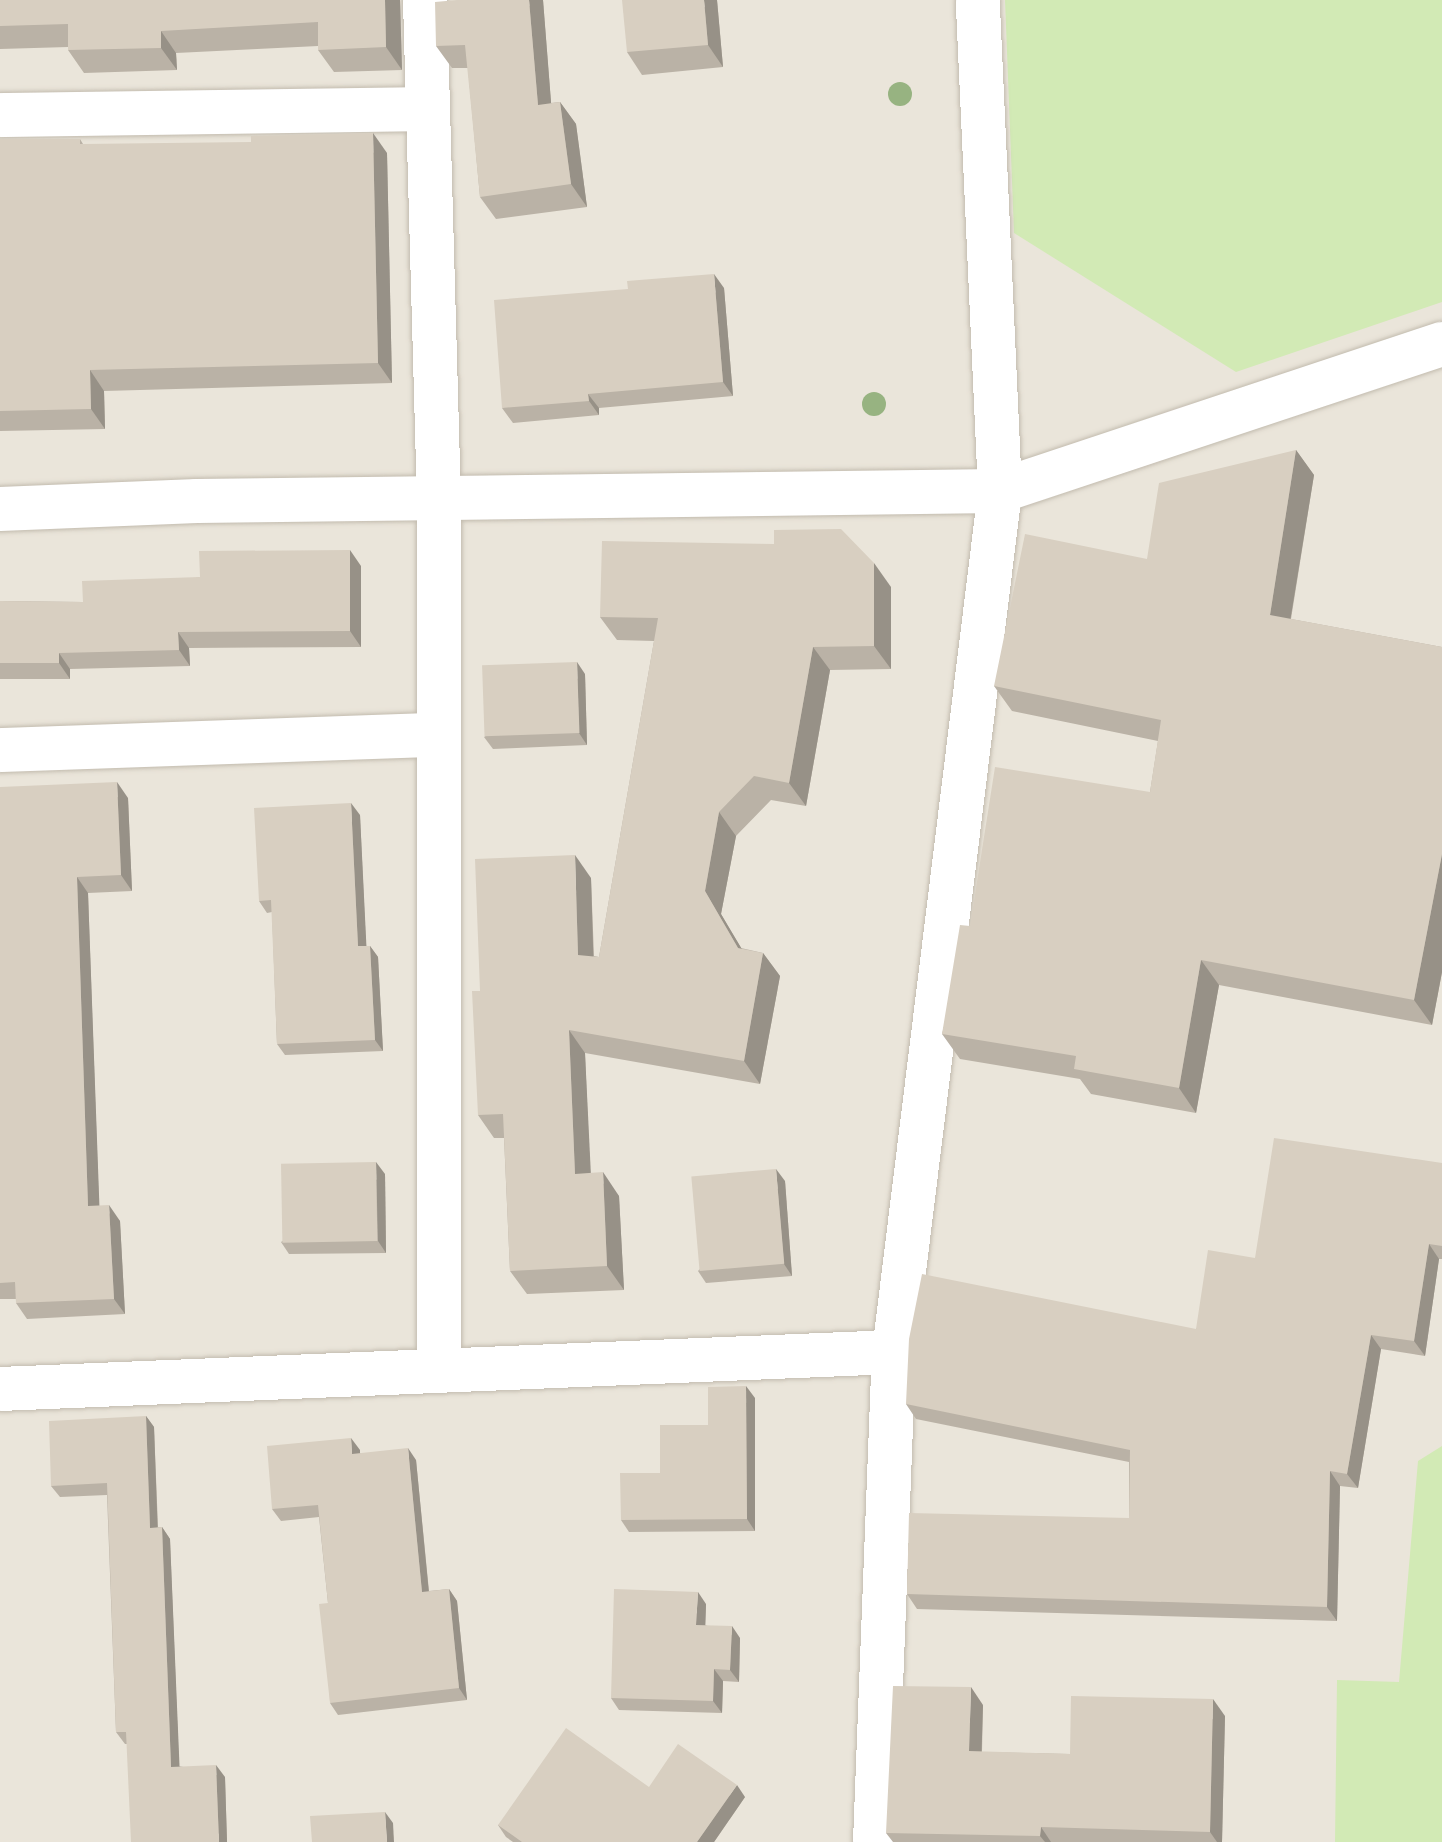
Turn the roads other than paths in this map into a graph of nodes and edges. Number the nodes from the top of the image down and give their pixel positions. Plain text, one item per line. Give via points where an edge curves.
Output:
1 (425, 0) edge
2 (978, 0) edge
3 (427, 109) junction
4 (0, 115) edge
5 (1442, 344) edge
6 (1000, 491) junction
7 (439, 498) junction
8 (0, 509) edge
9 (436, 735) junction
10 (0, 750) edge
11 (894, 1352) junction
12 (439, 1369) junction
13 (0, 1389) edge
14 (875, 1842) edge

1 - 3 street
2 - 6 street
3 - 4 street
3 - 7 street
5 - 6 street
6 - 7 street
6 - 11 street
7 - 8 street
7 - 9 street
9 - 10 street
9 - 12 street
11 - 12 street
11 - 14 street
12 - 13 street

